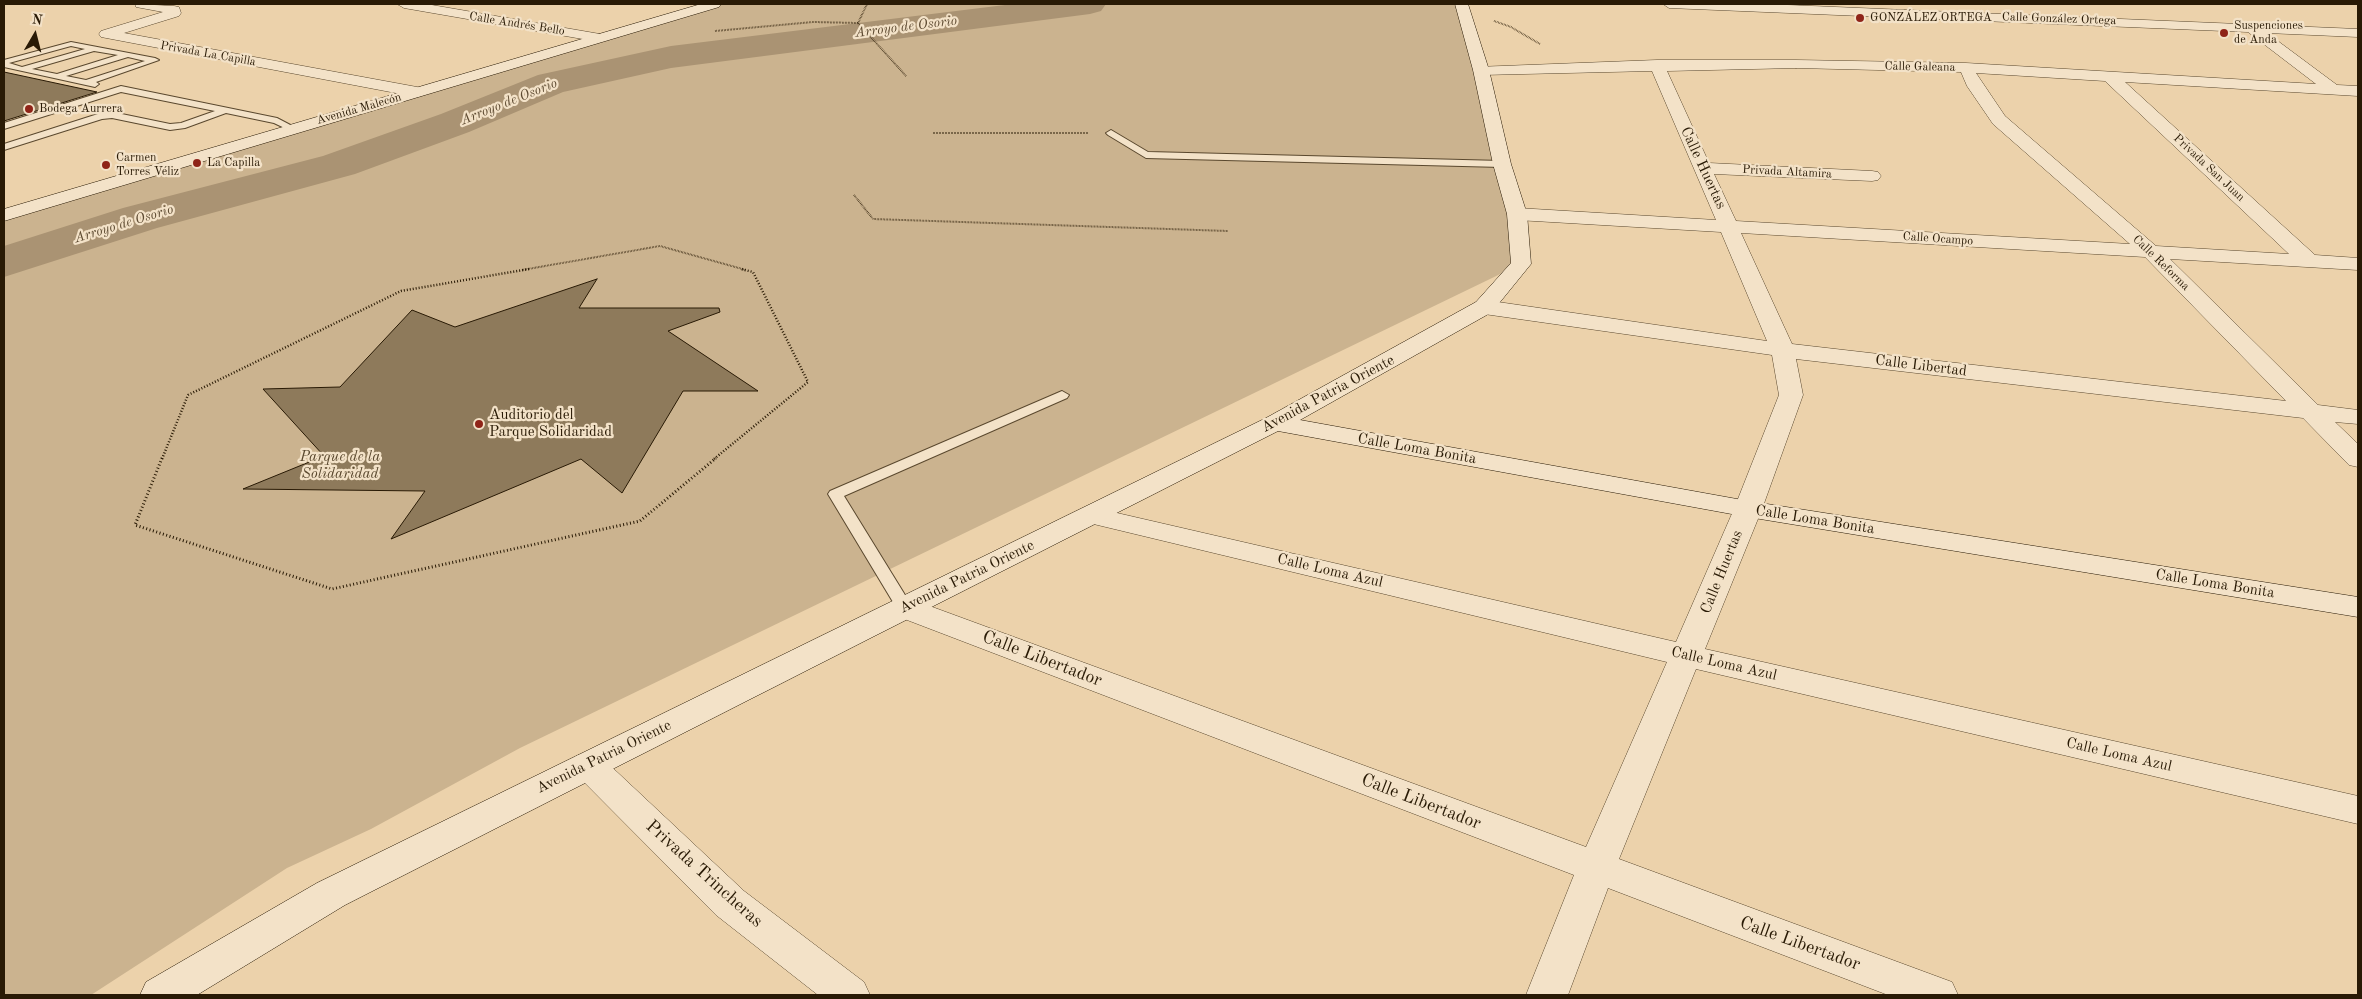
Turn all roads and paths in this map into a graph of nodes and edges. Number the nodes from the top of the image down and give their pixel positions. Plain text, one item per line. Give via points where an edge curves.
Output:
1 (141, 4) edge
2 (404, 4) edge
3 (714, 4) edge
4 (867, 4) edge
5 (1669, 4) edge
6 (489, 6) dead end
7 (1814, 6) edge
8 (1462, 7) edge
9 (2192, 11) dead end
10 (461, 15) junction
11 (858, 23) junction
12 (2201, 25) junction
13 (2252, 28) junction
14 (709, 32) dead end
15 (2358, 33) edge
16 (600, 38) junction
17 (94, 48) junction
18 (128, 55) junction
19 (4, 63) edge
20 (1657, 65) junction
21 (1576, 67) junction
22 (1966, 68) junction
23 (20, 69) junction
24 (1481, 70) junction
25 (2108, 75) junction
26 (57, 76) junction
27 (906, 76) dead end
28 (87, 82) junction
29 (121, 89) junction
30 (2333, 89) junction
31 (2358, 90) edge
32 (417, 92) junction
33 (2358, 106) edge
34 (224, 111) junction
35 (4, 126) edge
36 (293, 129) junction
37 (1111, 133) dead end
38 (4, 147) edge
39 (1502, 164) junction
40 (1702, 168) junction
41 (1872, 176) dead end
42 (854, 195) dead end
43 (1517, 214) junction
44 (4, 216) edge
45 (1729, 226) junction
46 (1228, 231) dead end
47 (660, 246) joint
48 (2151, 252) junction
49 (2310, 262) junction
50 (2358, 264) edge
51 (1484, 306) junction
52 (1783, 350) junction
53 (1062, 395) dead end
54 (2312, 412) junction
55 (2358, 417) edge
56 (1274, 423) junction
57 (2358, 459) edge
58 (1748, 510) junction
59 (1091, 515) junction
60 (2358, 607) edge
61 (905, 608) junction
62 (1688, 656) junction
63 (588, 765) junction
64 (2358, 810) edge
65 (1596, 868) junction
66 (161, 995) edge
67 (849, 995) edge
68 (1547, 995) edge
69 (1937, 995) edge

1 - 32 street, Privada La Capilla via 174,10 174,13 106,34
2 - 10 street, Calle Andrés Bello
3 - 16 street, Avenida Malecón
4 - 11 path
5 - 7 street, Calle González Ortega
6 - 10 street
7 - 12 street, Calle González Ortega
8 - 21 path via 1511,27
8 - 24 street, Avenida Patria Oriente
9 - 12 street
10 - 16 street, Calle Andrés Bello
11 - 14 path via 813,22
11 - 27 path
12 - 13 street, Calle González Ortega
13 - 15 street, Calle González Ortega
13 - 30 street
16 - 32 street, Avenida Malecón
17 - 18 lane
17 - 19 lane via 65,45
17 - 23 lane
18 - 26 lane
18 - 28 lane via 155,60
19 - 23 lane
20 - 21 street, Calle Galeana
20 - 22 street, Calle Galeana
20 - 40 street, Calle Huertas
21 - 24 street, Calle Galeana
22 - 25 street, Calle Galeana
22 - 48 street, Calle Reforma via 1999,120
23 - 26 lane
24 - 39 street, Avenida Patria Oriente
25 - 30 street, Calle Galeana
25 - 49 street, Privada San Juan
26 - 28 lane
28 - 29 lane
29 - 34 lane
29 - 35 lane
30 - 31 street, Calle Galeana
30 - 33 street
32 - 36 street, Avenida Malecón
34 - 36 lane via 277,121
34 - 38 lane via 170,127 112,115 101,116
36 - 44 street, Avenida Malecón
37 - 39 lane via 1146,155
39 - 43 street, Avenida Patria Oriente
40 - 41 street, Privada Altamira
40 - 45 street, Calle Huertas
42 - 46 path via 873,219
43 - 45 street, Calle Ocampo
43 - 51 street, Avenida Patria Oriente via 1520,264
45 - 48 street, Calle Ocampo
45 - 52 street, Calle Huertas
47 - 47 path via 402,291 188,395 134,525 332,589 640,521 808,382 753,272
48 - 49 street, Calle Ocampo
48 - 54 street, Calle Reforma
49 - 50 street, Calle Ocampo
51 - 52 street, Calle Libertad
51 - 56 street, Avenida Patria Oriente
52 - 54 street, Calle Libertad
52 - 58 street, Calle Huertas via 1791,395
53 - 61 lane via 835,494
54 - 55 street, Calle Libertad
54 - 57 street, Calle Reforma
56 - 58 street, Calle Loma Bonita
56 - 59 street, Avenida Patria Oriente
58 - 60 street, Calle Loma Bonita
58 - 62 street, Calle Huertas
59 - 61 street, Avenida Patria Oriente
59 - 62 street, Calle Loma Azul
61 - 63 street, Avenida Patria Oriente
61 - 65 street, Calle Libertador
62 - 64 street, Calle Loma Azul
62 - 65 street, Calle Huertas
63 - 66 street, Avenida Patria Oriente via 331,894
63 - 67 street, Privada Trincheras via 730,903
65 - 68 street, Calle Huertas
65 - 69 street, Calle Libertador

